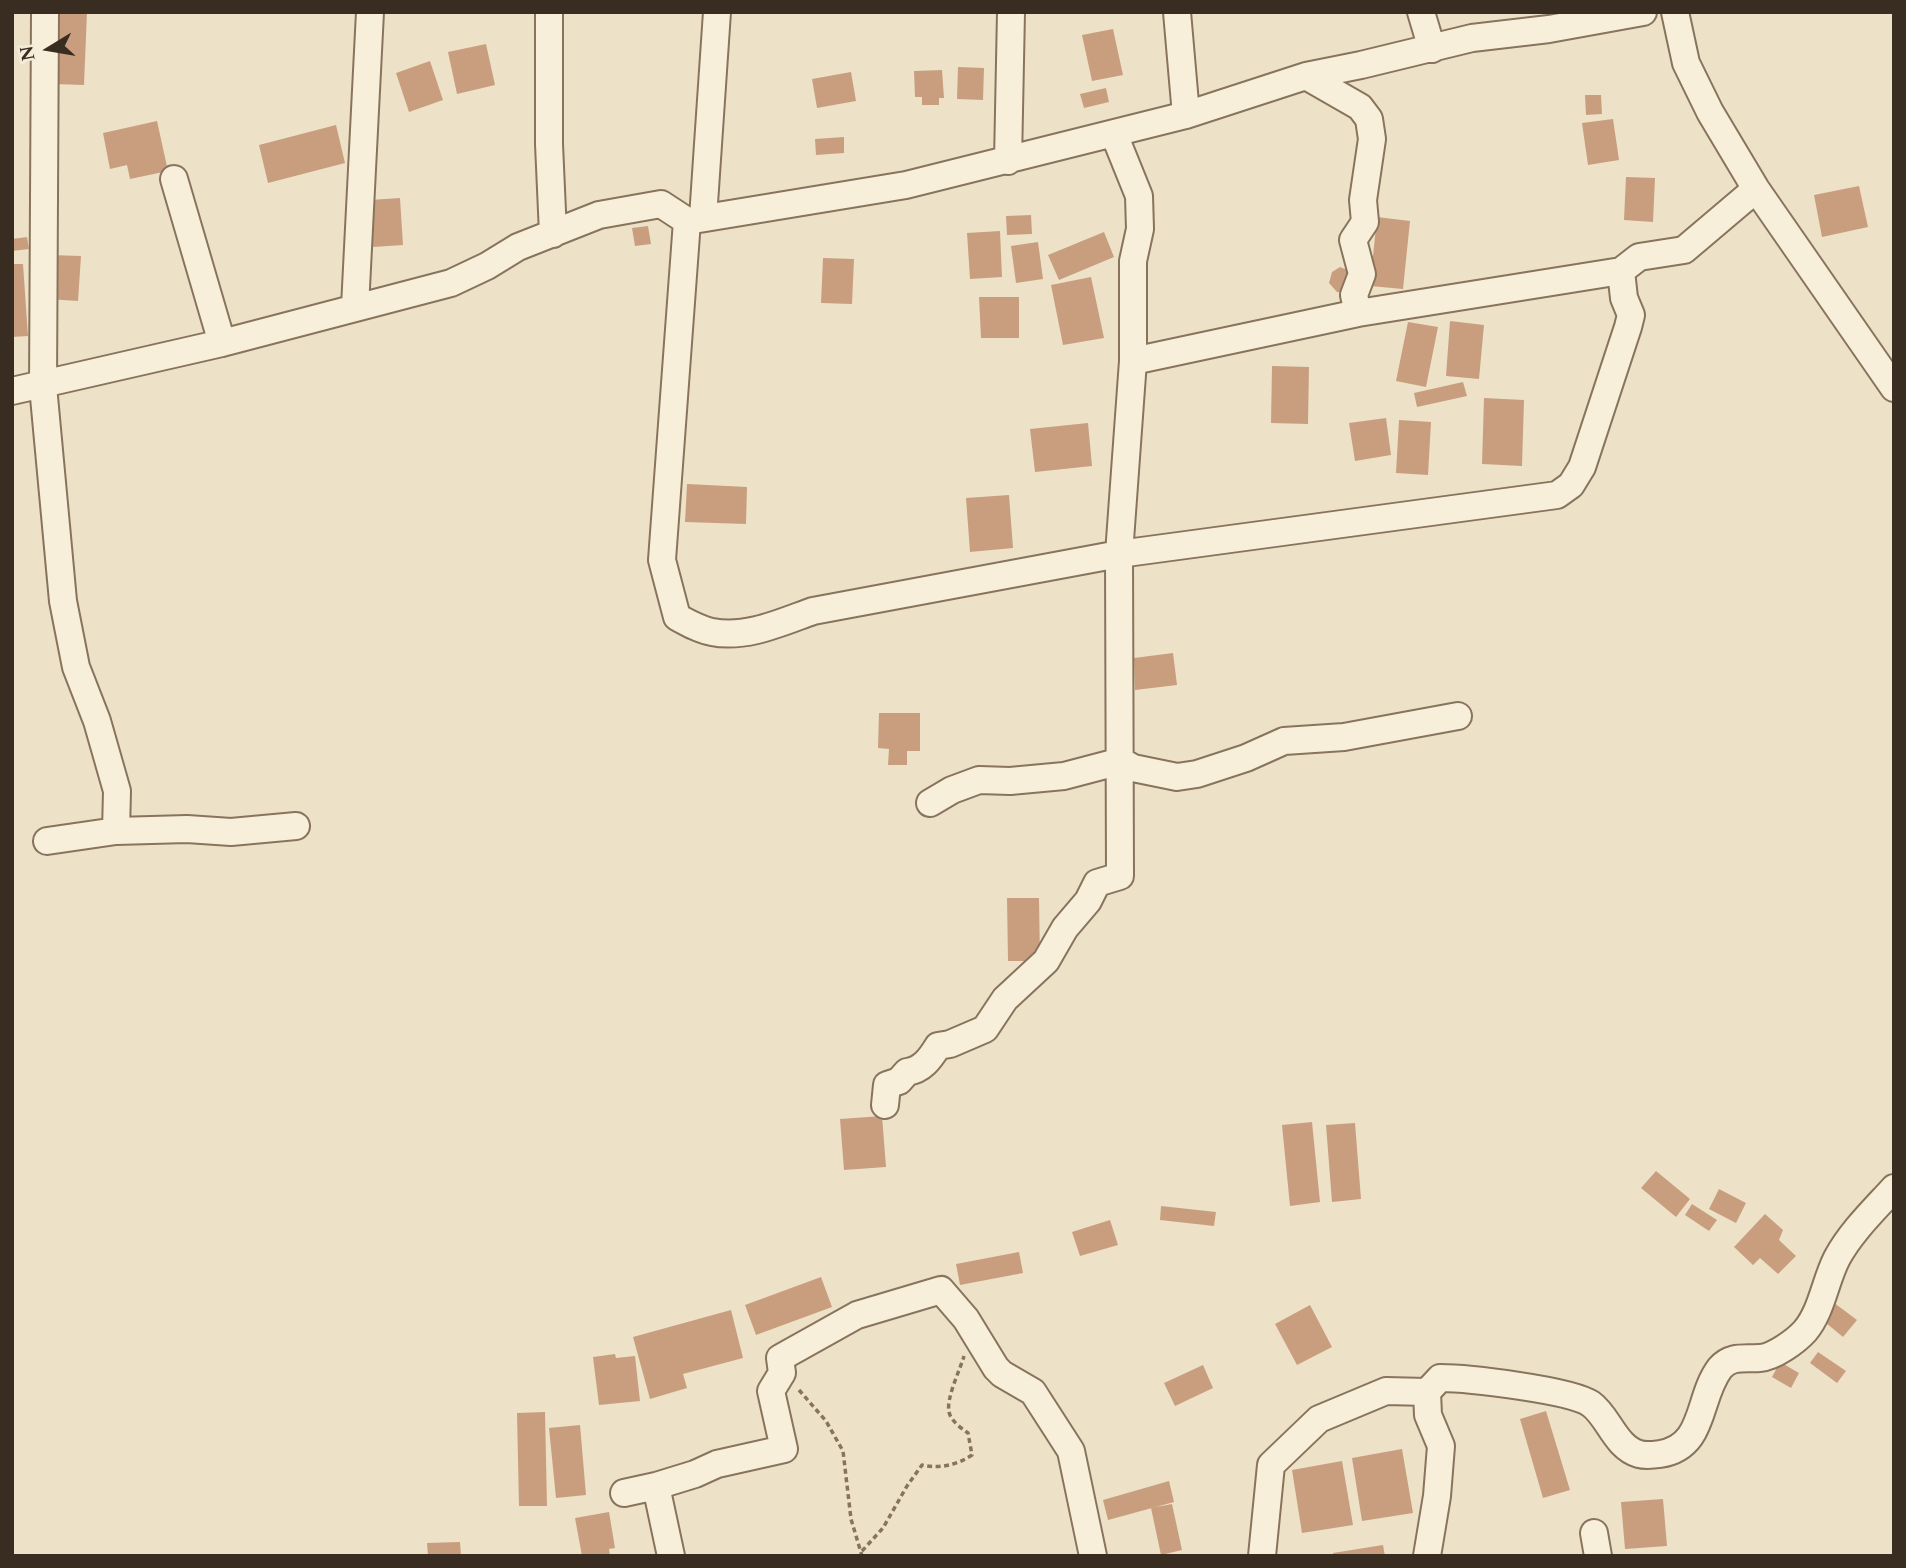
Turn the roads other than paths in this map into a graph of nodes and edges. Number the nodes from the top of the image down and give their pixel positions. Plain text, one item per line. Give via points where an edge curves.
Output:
1 (45, 12) edge
2 (370, 12) edge
3 (549, 12) edge
4 (717, 12) edge
5 (1011, 12) edge
6 (1177, 12) edge
7 (1421, 12) edge
8 (1675, 12) edge
9 (1629, 14) edge
10 (1432, 49) junction
11 (1306, 76) junction
12 (1186, 115) junction
13 (1114, 134) junction
14 (1007, 161) junction
15 (174, 179) dead end
16 (1756, 189) junction
17 (695, 220) junction
18 (553, 234) junction
19 (1621, 271) junction
20 (355, 307) junction
21 (1357, 313) junction
22 (222, 344) junction
23 (1133, 361) junction
24 (1893, 385) edge
25 (43, 386) junction
26 (12, 391) edge
27 (1119, 554) junction
28 (1458, 716) dead end
29 (1121, 761) junction
30 (930, 803) dead end
31 (296, 826) dead end
32 (116, 831) junction
33 (47, 841) dead end
34 (885, 1105) dead end
35 (1894, 1188) edge
36 (1427, 1392) junction
37 (656, 1486) junction
38 (624, 1493) dead end
39 (671, 1556) edge
40 (1093, 1556) edge
41 (1262, 1556) edge
42 (1427, 1556) edge

1 - 25 street
2 - 20 street
3 - 18 street
4 - 17 street
5 - 14 street
6 - 12 street
7 - 10 street
8 - 16 street via 1686,63
9 - 10 street via 1472,38
10 - 11 street
11 - 12 street
11 - 21 street via 1360,107 1369,119 1373,139 1363,200 1365,222 1353,240 1362,274 1354,295
12 - 13 street
13 - 14 street
13 - 23 street via 1139,196 1140,229 1133,261
14 - 17 street via 906,185
15 - 22 street
16 - 19 street via 1684,250 1639,257
16 - 24 street
17 - 18 street via 661,204 598,215
17 - 27 street via 662,560 677,617 711,632 736,634 813,611
18 - 20 street via 451,283
19 - 21 street
19 - 27 street via 1631,315 1628,327 1582,467 1571,485 1557,495
20 - 22 street
21 - 23 street
22 - 25 street
23 - 27 street
25 - 26 street
25 - 32 street via 63,601 76,667 117,791
27 - 29 street
28 - 29 street via 1344,737 1284,741 1197,774 1177,776 1133,768
29 - 30 street via 1064,776 979,780
29 - 34 street via 1121,876 1097,883 1046,961 1005,999 985,1029 938,1046 917,1071 906,1072 887,1085
31 - 32 street via 231,832
32 - 33 street
35 - 36 street via 1837,1258 1803,1333 1762,1358 1732,1359 1722,1365 1691,1436 1670,1452 1637,1453 1619,1439 1592,1404 1573,1397 1470,1378 1440,1378
36 - 41 street via 1386,1391 1319,1419 1271,1465
36 - 42 street via 1428,1415 1441,1446
37 - 38 street
37 - 39 street
37 - 40 street via 717,1464 784,1449 771,1391 782,1373 780,1359 857,1315 941,1290 966,1319 996,1368 1033,1392 1071,1451

